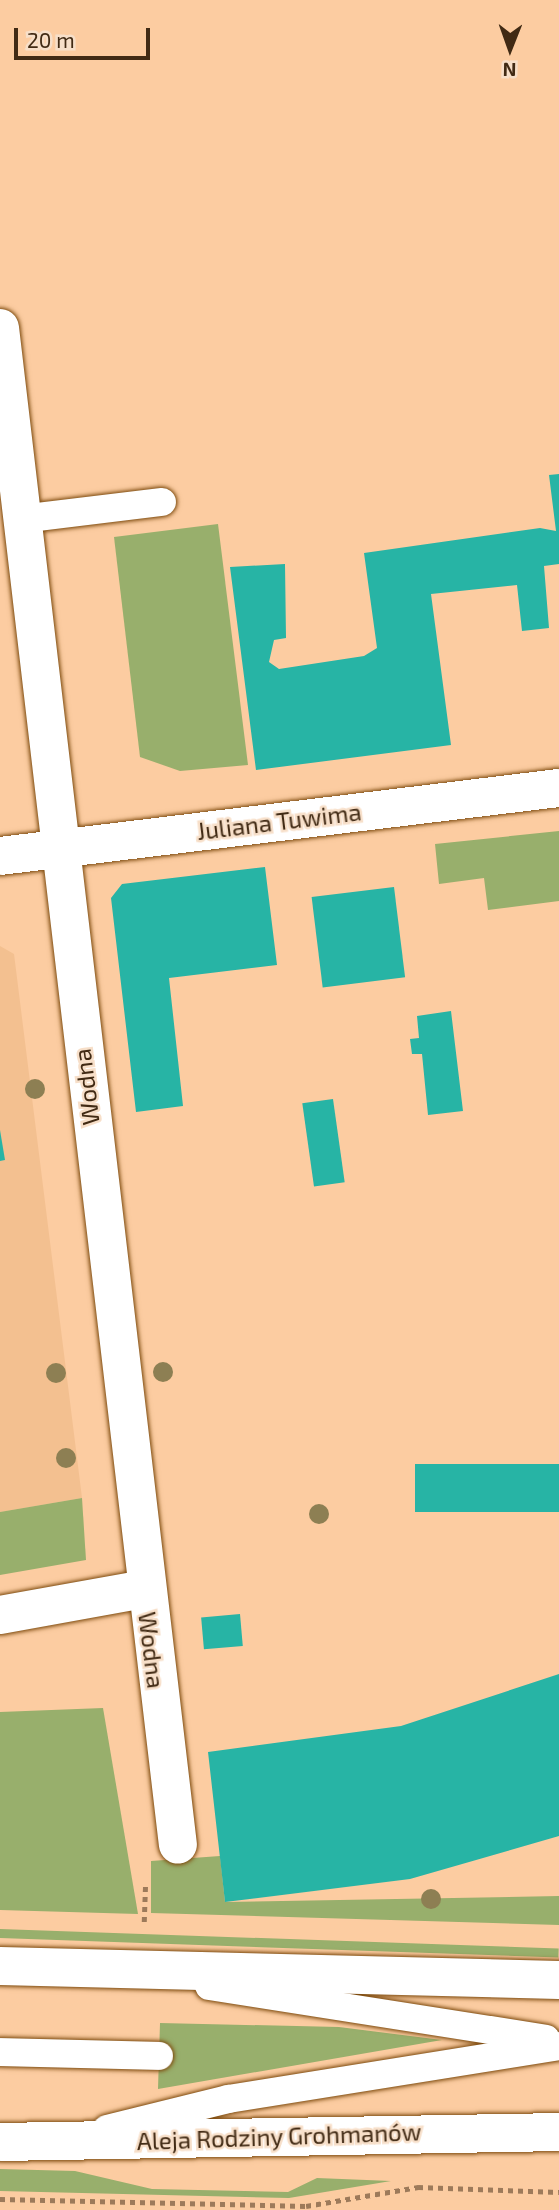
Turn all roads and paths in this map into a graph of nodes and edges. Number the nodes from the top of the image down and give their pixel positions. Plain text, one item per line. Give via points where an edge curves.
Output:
1 (0, 328) edge
2 (162, 502) dead end
3 (21, 519) junction
4 (559, 788) edge
5 (59, 848) junction
6 (0, 856) edge
7 (144, 1589) junction
8 (0, 1615) edge
9 (177, 1845) dead end
10 (145, 1884) dead end
11 (144, 1922) dead end
12 (0, 1966) edge
13 (99, 1968) junction
14 (559, 1980) edge
15 (559, 2044) edge
16 (0, 2052) edge
17 (159, 2056) dead end
18 (559, 2132) edge
19 (0, 2142) edge
20 (50, 2144) junction
21 (559, 2192) edge
22 (0, 2199) edge

1 - 3 street, Wodna
2 - 3 lane
3 - 5 street, Wodna
4 - 5 street, Juliana Tuwima
5 - 6 street, Juliana Tuwima
5 - 7 street, Wodna
7 - 8 street
7 - 9 street, Wodna
10 - 11 path
12 - 13 street
13 - 14 street
13 - 15 lane
15 - 20 lane via 228,2099
16 - 17 lane
18 - 20 street, Aleja Rodziny Grohmanów via 360,2131
19 - 20 street, Aleja Rodziny Grohmanów
21 - 22 path via 418,2187 306,2206

